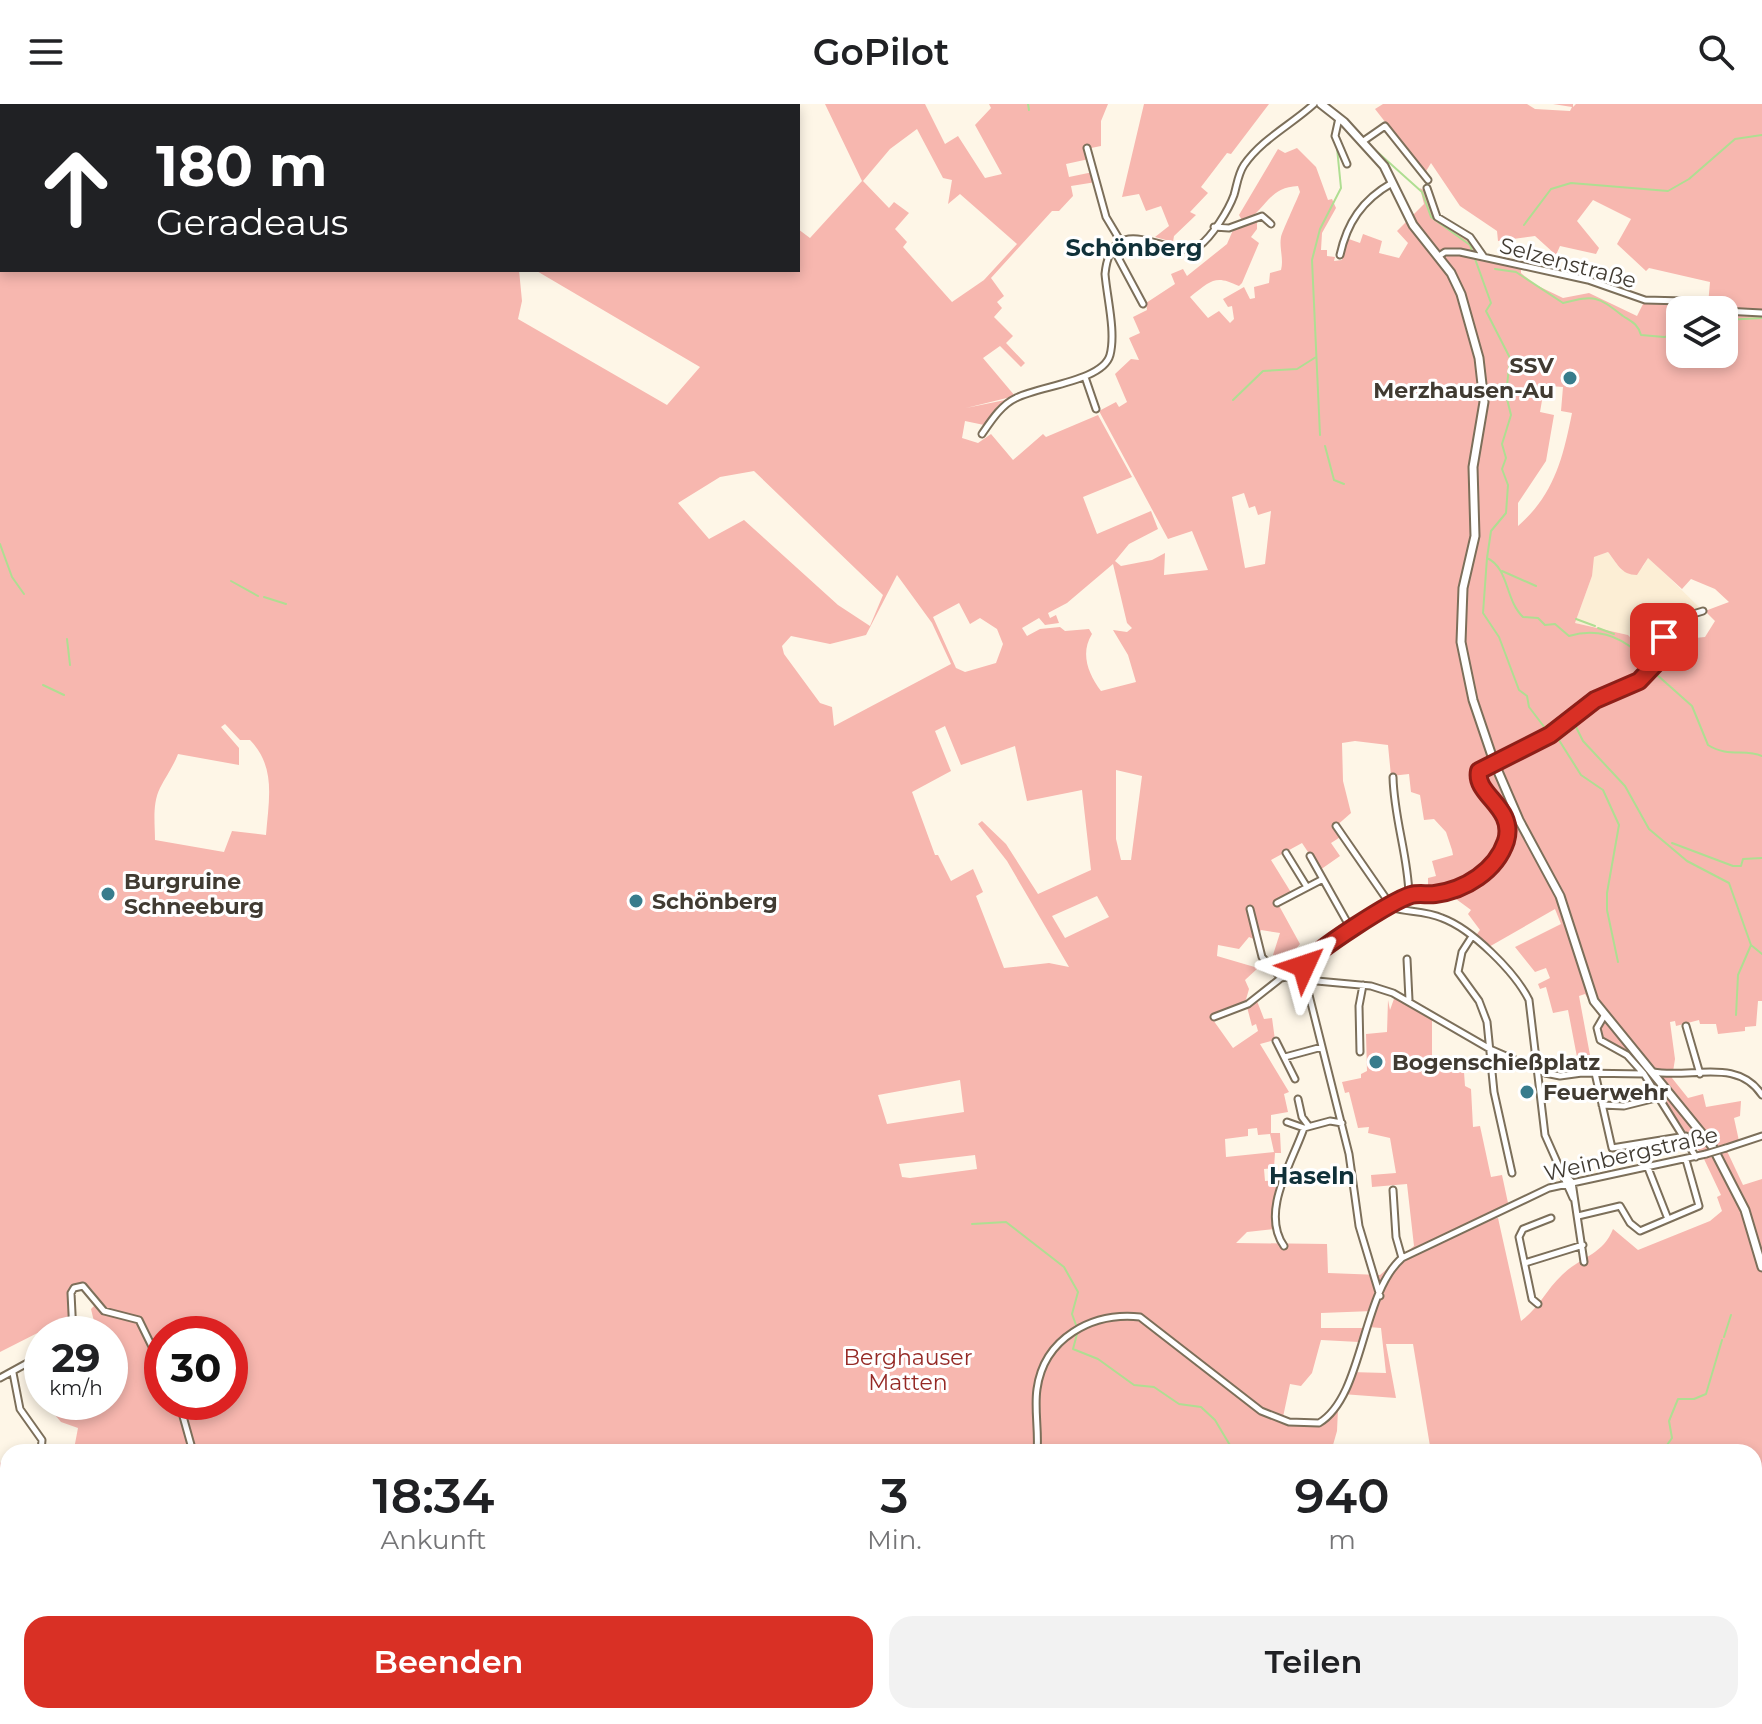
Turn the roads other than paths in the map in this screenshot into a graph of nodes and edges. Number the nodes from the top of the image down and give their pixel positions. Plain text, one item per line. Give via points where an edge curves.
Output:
1 (1314, 104) edge
2 (1321, 104) edge
3 (1339, 118) junction
4 (1363, 141) junction
5 (1087, 148) dead end
6 (1347, 164) dead end
7 (1392, 183) junction
8 (1271, 224) dead end
9 (1214, 227) junction
10 (1121, 242) junction
11 (1114, 250) junction
12 (1340, 255) dead end
13 (1479, 256) junction
14 (1440, 259) junction
15 (1666, 301) edge
16 (1143, 304) dead end
17 (1738, 311) edge
18 (1762, 313) edge
19 (1085, 377) junction
20 (1096, 409) dead end
21 (982, 434) dead end
22 (1703, 611) dead end
23 (1494, 762) junction
24 (1393, 777) dead end
25 (1336, 826) dead end
26 (1286, 853) dead end
27 (1310, 856) dead end
28 (1323, 879) junction
29 (1307, 887) junction
30 (1407, 897) junction
31 (1277, 903) dead end
32 (1392, 907) junction
33 (1250, 909) dead end
34 (1408, 911) junction
35 (1351, 929) junction
36 (1471, 938) junction
37 (1407, 959) dead end
38 (1304, 977) junction
39 (1281, 978) junction
40 (1363, 985) junction
41 (1409, 1000) junction
42 (1604, 1016) junction
43 (1214, 1017) dead end
44 (1686, 1026) dead end
45 (1276, 1041) dead end
46 (1322, 1047) junction
47 (1490, 1049) junction
48 (1360, 1052) dead end
49 (1285, 1057) junction
50 (1537, 1070) junction
51 (1595, 1073) junction
52 (1648, 1073) junction
53 (1700, 1074) junction
54 (1295, 1079) dead end
55 (1761, 1091) edge
56 (1660, 1097) junction
57 (1298, 1099) dead end
58 (1602, 1105) junction
59 (1287, 1122) dead end
60 (1342, 1123) junction
61 (1306, 1127) junction
62 (1686, 1136) junction
63 (1762, 1136) edge
64 (1696, 1157) junction
65 (1686, 1160) junction
66 (1648, 1168) junction
67 (1559, 1169) junction
68 (1512, 1173) dead end
69 (1572, 1182) junction
70 (1564, 1184) junction
71 (1393, 1190) dead end
72 (1573, 1198) junction
73 (1578, 1216) junction
74 (1551, 1218) dead end
75 (1668, 1220) junction
76 (1583, 1245) junction
77 (1284, 1246) dead end
78 (1402, 1258) junction
79 (1584, 1262) dead end
80 (1525, 1263) junction
81 (1762, 1266) edge
82 (1386, 1276) junction
83 (1373, 1277) junction
84 (1380, 1297) junction
85 (1538, 1304) dead end
86 (72, 1316) edge
87 (123, 1316) edge
88 (128, 1317) edge
89 (144, 1330) edge
90 (24, 1366) edge
91 (13, 1373) junction
92 (0, 1378) edge
93 (184, 1420) edge
94 (42, 1444) edge
95 (191, 1444) edge
96 (1037, 1444) edge

1 - 9 street via 1246,162 1233,198
2 - 3 main road
3 - 4 main road
3 - 6 street via 1335,136
4 - 7 main road
4 - 13 street via 1385,126 1427,184 1437,217 1470,237
5 - 10 street via 1106,217
7 - 12 street via 1354,215
7 - 14 main road via 1413,225
8 - 9 street via 1262,216 1229,228
9 - 10 street via 1193,249 1151,239
10 - 11 street
11 - 16 street
11 - 19 street via 1105,274 1110,357 1103,368
13 - 14 street, Selzenstraße via 1453,251
13 - 15 street, Selzenstraße via 1588,280 1645,300
14 - 23 main road via 1461,294 1483,375 1473,467 1475,536 1463,588 1461,642
17 - 18 street, Selzenstraße
19 - 20 street
19 - 21 street via 1014,398
22 - 23 street via 1669,627 1657,662 1639,681 1595,700 1550,735
23 - 30 street via 1477,774 1506,821 1506,839 1497,857 1460,888
23 - 42 main road via 1560,896 1588,988
24 - 30 street
25 - 32 street
26 - 29 street
27 - 28 street
28 - 29 street
28 - 35 street
29 - 31 street
30 - 32 street
30 - 34 street
32 - 34 street
32 - 35 street
33 - 39 street via 1262,957
34 - 36 street via 1442,917
35 - 38 street via 1312,956
36 - 47 street via 1458,972 1485,1015
36 - 50 street via 1495,957 1529,1000
37 - 41 street
38 - 39 street
38 - 40 street
38 - 46 street
39 - 43 street via 1248,1004
40 - 41 street
40 - 48 street
41 - 47 street
42 - 52 main road
42 - 52 street via 1597,1028 1600,1040
44 - 53 street
45 - 49 street
46 - 49 street
46 - 60 street
47 - 50 street
47 - 68 street via 1501,1134
49 - 54 street
50 - 51 street via 1560,1076
50 - 67 street via 1545,1135
51 - 52 street
51 - 58 street
52 - 53 street
52 - 56 street
52 - 81 main road via 1701,1130 1724,1167 1749,1218
53 - 55 street via 1737,1073
56 - 58 street
56 - 62 street
57 - 61 street
58 - 62 street via 1614,1149
59 - 61 street
60 - 61 street
60 - 83 street
61 - 77 street via 1278,1195 1275,1229
62 - 64 street
63 - 64 street, Weinbergstraße, bridge
64 - 65 street, Weinbergstraße
65 - 66 street, Weinbergstraße
65 - 75 street via 1701,1205
66 - 69 street, Weinbergstraße
66 - 75 street
67 - 69 street
67 - 70 street
69 - 70 street, Weinbergstraße
69 - 72 street
70 - 72 street
70 - 78 street, Weinbergstraße
71 - 78 street
72 - 73 street
73 - 75 street via 1620,1206 1640,1231
73 - 76 street
74 - 80 street via 1519,1232
76 - 79 street
76 - 80 street
78 - 82 street, Weinbergstraße
80 - 85 street via 1532,1299
82 - 83 street
82 - 84 street, Weinbergstraße
83 - 84 street
84 - 96 street, Weinbergstraße via 1340,1400 1328,1417 1313,1425 1261,1411 1140,1317 1094,1321 1049,1355 1038,1384
86 - 87 street via 71,1293 83,1286 104,1311
88 - 89 street via 139,1320
90 - 91 street
91 - 92 street
91 - 94 street via 20,1409
93 - 95 street

